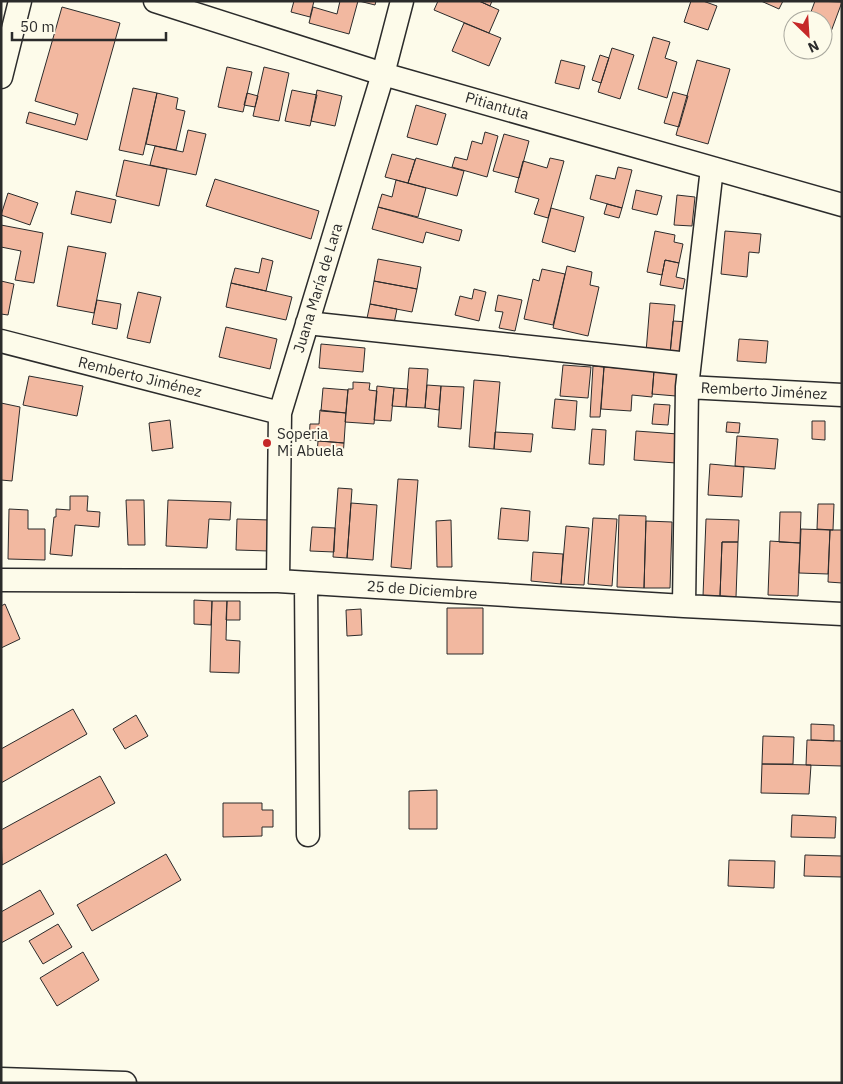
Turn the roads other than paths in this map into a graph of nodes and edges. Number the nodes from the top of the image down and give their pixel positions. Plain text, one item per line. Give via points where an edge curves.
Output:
1 (20, 1) edge
2 (155, 1) edge
3 (402, 1) edge
4 (383, 74) junction
5 (1, 77) edge
6 (712, 168) junction
7 (842, 206) edge
8 (307, 323) junction
9 (1, 341) edge
10 (689, 364) junction
11 (687, 388) junction
12 (842, 395) edge
13 (280, 413) junction
14 (1, 580) edge
15 (278, 581) junction
16 (306, 583) junction
17 (684, 606) junction
18 (842, 614) edge
19 (308, 835) dead end
20 (13, 1080) edge
21 (125, 1083) edge

1 - 5 street
2 - 4 street, Pitiantuta
3 - 4 street, Juana María de Lara
4 - 6 street, Pitiantuta
4 - 8 street, Juana María de Lara
6 - 7 street, Pitiantuta
6 - 10 street
8 - 10 street
8 - 13 street, Juana María de Lara
9 - 13 street, Remberto Jiménez
10 - 11 street
11 - 12 street, Remberto Jiménez
11 - 17 street
13 - 15 street, Juana María de Lara
14 - 15 street, 25 de Diciembre
15 - 16 street, 25 de Diciembre
16 - 17 street, 25 de Diciembre
16 - 19 street
17 - 18 street, 25 de Diciembre
20 - 21 street

